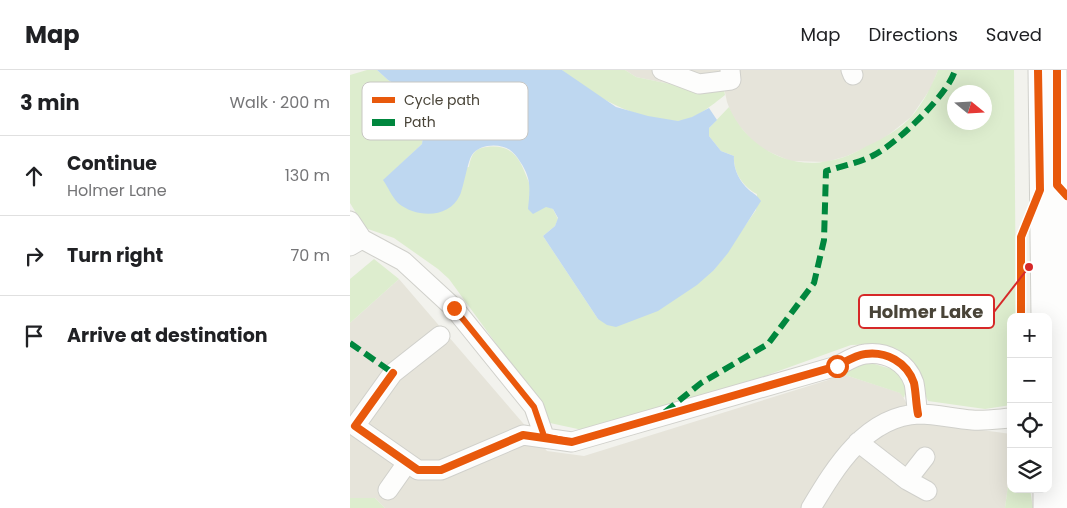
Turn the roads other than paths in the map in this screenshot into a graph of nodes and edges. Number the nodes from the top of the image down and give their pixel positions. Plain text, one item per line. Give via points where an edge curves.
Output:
1 (662, 70) edge
2 (730, 70) edge
3 (1038, 70) edge
4 (1057, 70) edge
5 (350, 220) edge
6 (1058, 228) junction
7 (356, 242) edge
8 (1067, 245) edge
9 (1063, 302) edge
10 (1041, 313) edge
11 (440, 336) dead end
12 (918, 414) junction
13 (1007, 418) edge
14 (353, 425) edge
15 (544, 436) junction
16 (858, 442) junction
17 (925, 456) dead end
18 (408, 463) junction
19 (908, 480) junction
20 (388, 490) dead end
21 (927, 491) dead end
22 (1043, 493) edge
23 (812, 508) edge
24 (1043, 508) edge
25 (1062, 508) edge

1 - 2 street via 699,84 731,80
3 - 10 street
4 - 6 street
5 - 7 street
6 - 8 street
6 - 9 street
7 - 15 street via 403,261 454,308 534,407
9 - 25 street
11 - 14 street via 393,373
12 - 13 street via 974,420
12 - 15 street via 914,384 903,366 885,354 864,354 837,366 572,442
12 - 16 street via 875,428
14 - 18 street
15 - 18 street via 523,435 441,470 418,470
16 - 19 street
16 - 23 street via 831,474
17 - 19 street
18 - 20 street
19 - 21 street
22 - 24 street

